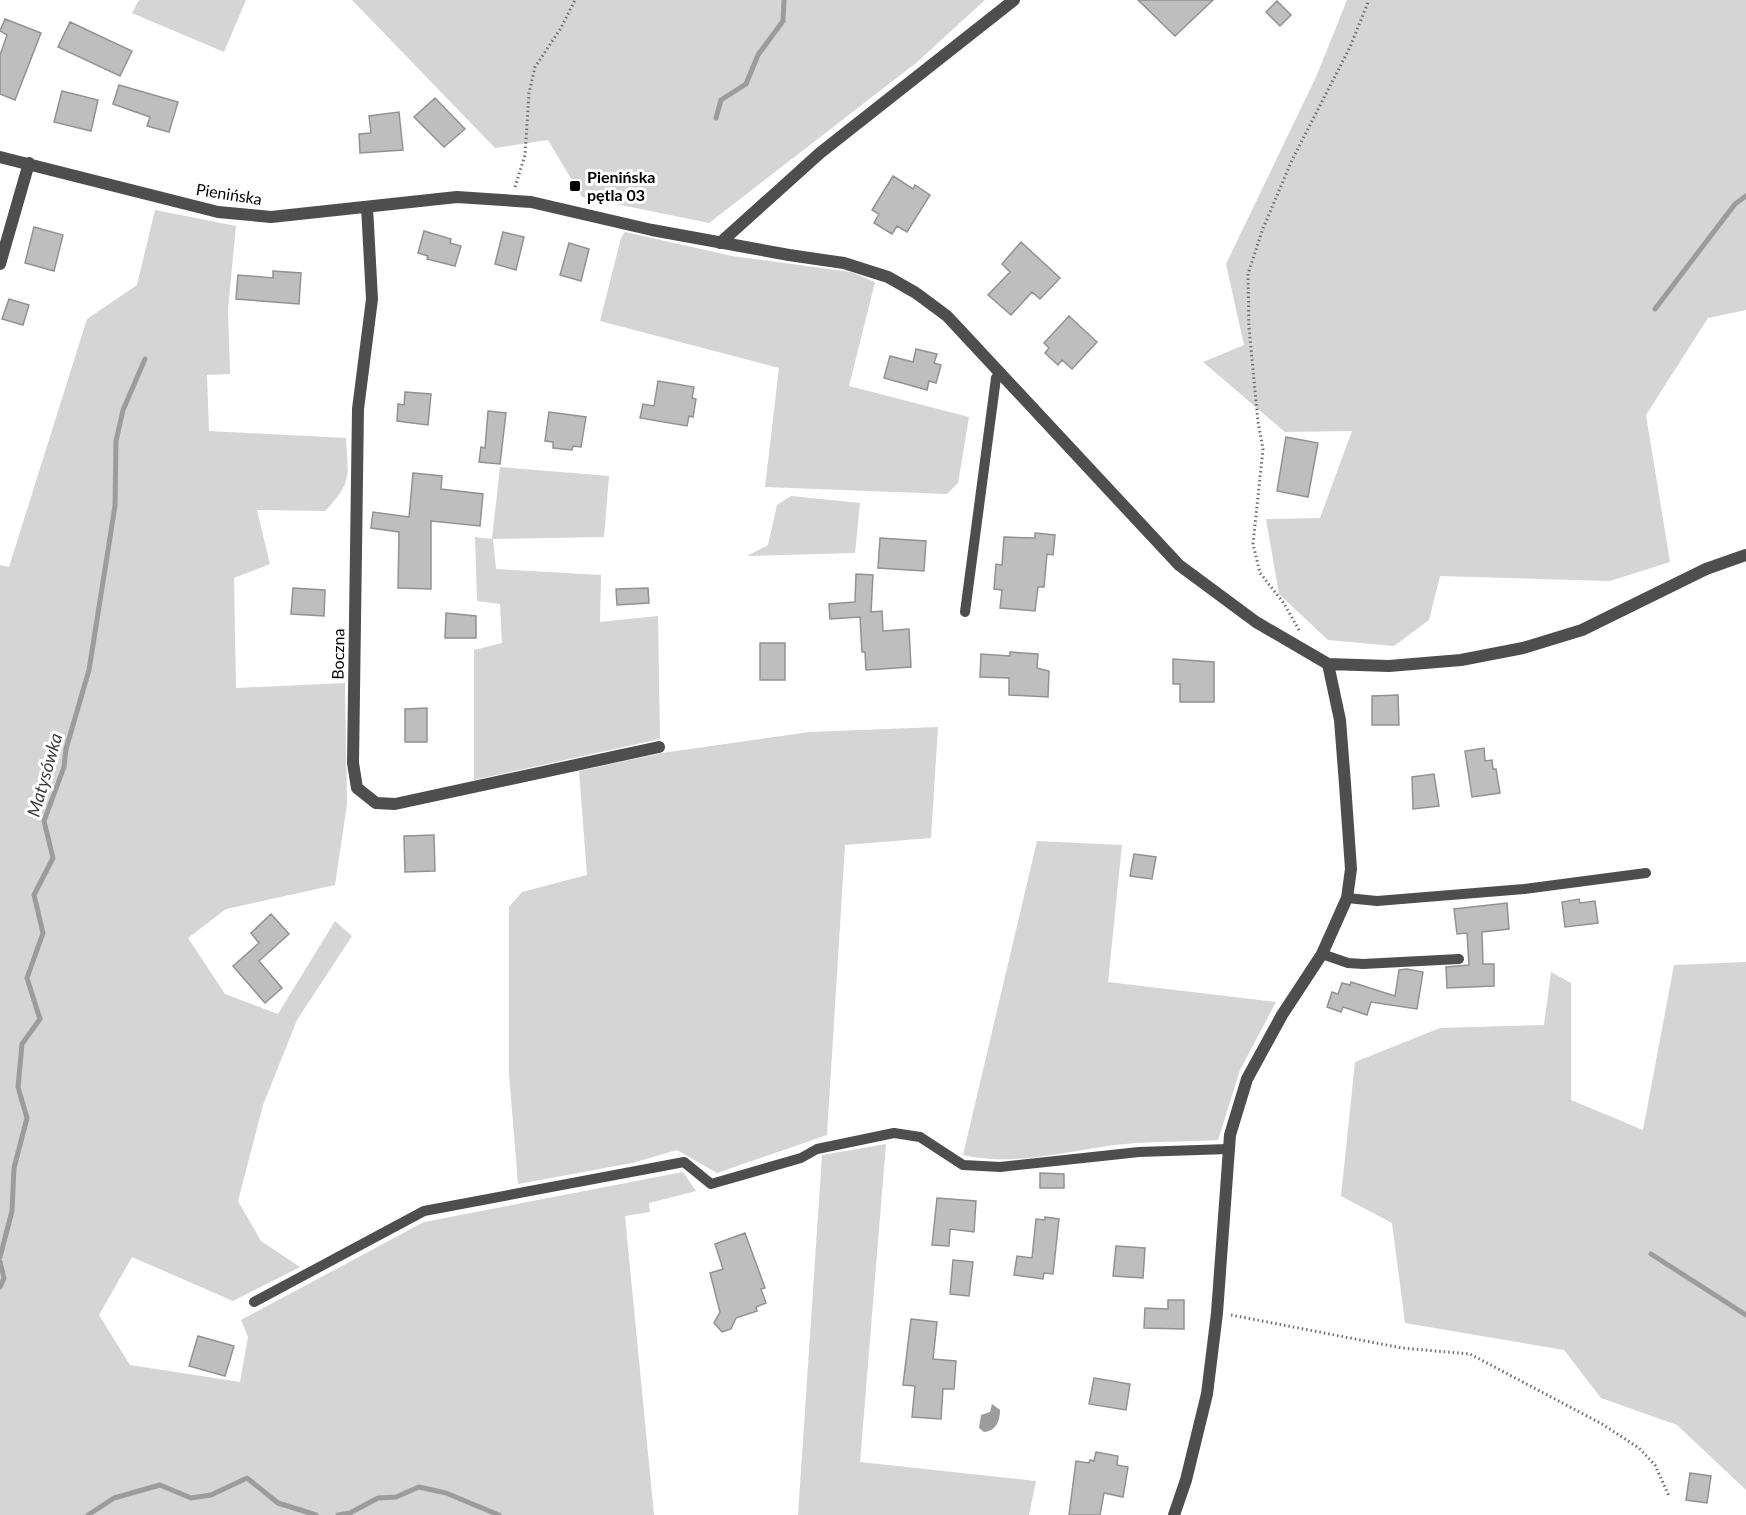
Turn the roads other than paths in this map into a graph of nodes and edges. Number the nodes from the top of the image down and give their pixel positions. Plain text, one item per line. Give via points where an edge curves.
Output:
1 (1014, 0) edge
2 (0, 157) edge
3 (29, 163) junction
4 (367, 207) junction
5 (720, 243) junction
6 (0, 264) edge
7 (1000, 372) junction
8 (1746, 555) edge
9 (965, 612) dead end
10 (1328, 664) junction
11 (659, 747) dead end
12 (1646, 873) dead end
13 (1347, 898) junction
14 (1322, 954) junction
15 (1459, 959) dead end
16 (1228, 1149) junction
17 (254, 1302) dead end
18 (1174, 1515) edge

1 - 5 street via 820,153
2 - 3 street, Pienińska
3 - 4 street, Pienińska via 218,213 271,217
3 - 6 street
4 - 5 street, Pienińska via 456,197 531,202
4 - 11 street, Boczna via 372,299 358,409 353,752 357,788 376,803 395,804
5 - 7 street, Pienińska via 844,262 888,277 947,316
7 - 9 lane via 996,378
7 - 10 street, Pienińska via 1179,565 1256,622
8 - 10 street via 1706,569 1582,630 1522,648 1441,662 1389,666
10 - 13 street via 1340,720 1351,869
12 - 13 lane via 1502,891 1377,901
13 - 14 street
14 - 15 lane via 1364,964
14 - 16 street via 1247,1079
16 - 17 lane via 1139,1152 1000,1167 963,1165 920,1137 894,1133 817,1149 801,1158 711,1184 684,1162 424,1211
16 - 18 street via 1217,1313 1207,1394

